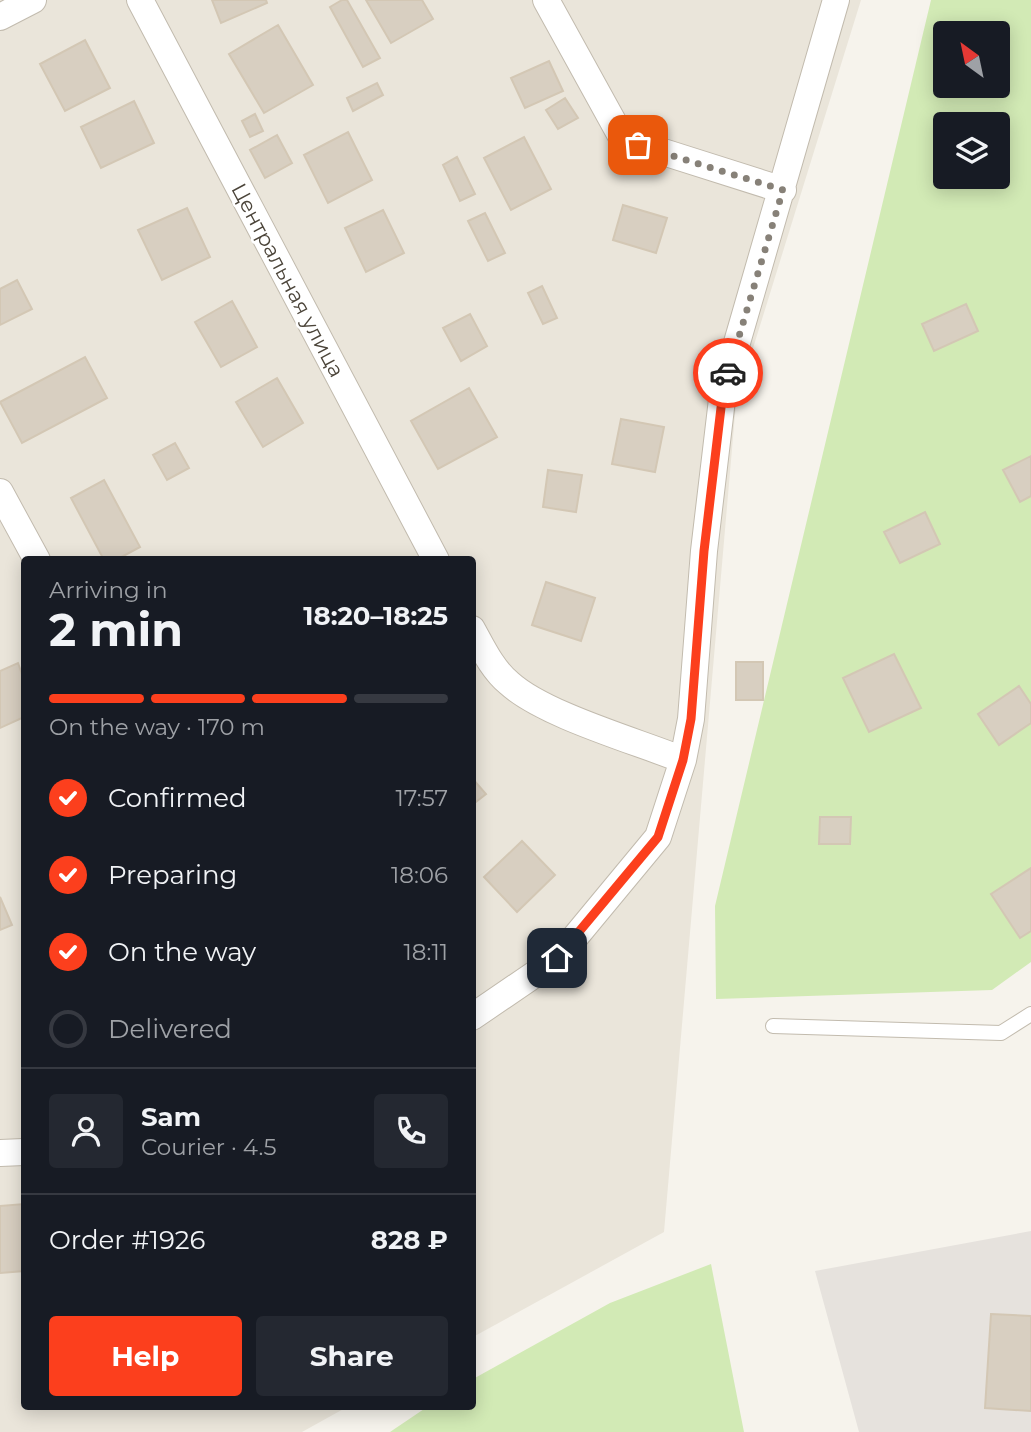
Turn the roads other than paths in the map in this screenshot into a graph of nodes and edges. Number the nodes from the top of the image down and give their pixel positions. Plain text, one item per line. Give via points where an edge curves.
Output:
1 (33, 0) edge
2 (140, 0) edge
3 (546, 0) edge
4 (836, 0) edge
5 (0, 17) edge
6 (783, 190) junction
7 (0, 492) edge
8 (35, 556) edge
9 (434, 556) edge
10 (476, 636) edge
11 (683, 760) junction
12 (1031, 1013) edge
13 (476, 1014) edge
14 (773, 1026) dead end
15 (21, 1152) edge
16 (0, 1153) edge

1 - 5 street
2 - 9 street, Центральная улица
3 - 6 street via 621,136
4 - 6 street
6 - 11 street via 723,391 691,719
7 - 8 street
10 - 11 street via 508,682 536,702
11 - 13 street via 658,837 557,958
12 - 14 lane via 1001,1033
15 - 16 street

